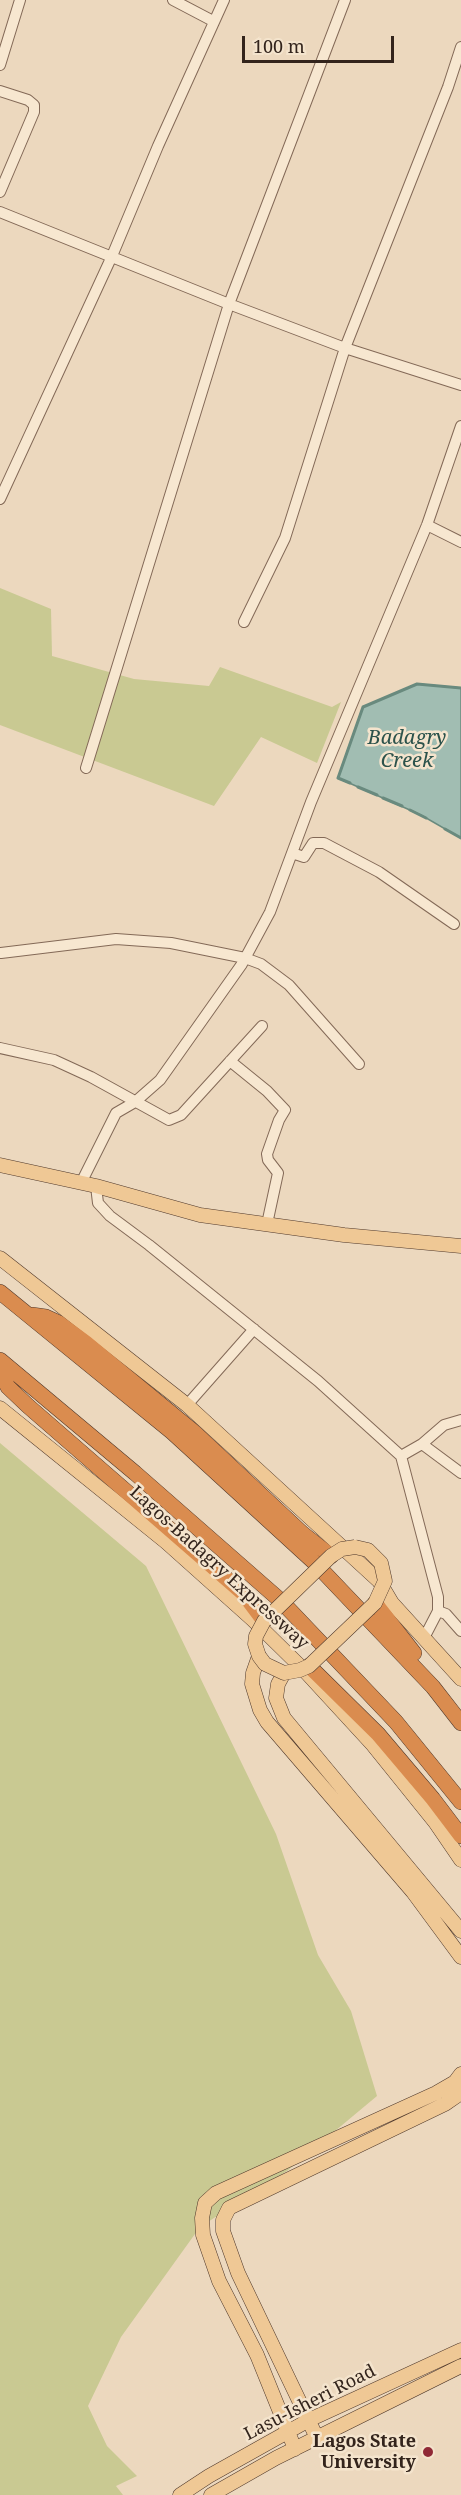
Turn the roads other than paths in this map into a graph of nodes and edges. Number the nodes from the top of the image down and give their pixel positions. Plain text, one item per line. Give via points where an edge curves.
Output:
1 (20, 0) edge
2 (173, 0) edge
3 (224, 0) edge
4 (345, 0) edge
5 (213, 21) junction
6 (461, 47) edge
7 (0, 65) edge
8 (0, 91) edge
9 (0, 192) edge
10 (0, 212) edge
11 (112, 256) junction
12 (229, 304) junction
13 (345, 348) junction
14 (461, 385) edge
15 (460, 432) edge
16 (0, 500) edge
17 (427, 525) junction
18 (461, 542) edge
19 (244, 622) dead end
20 (86, 768) dead end
21 (291, 853) junction
22 (454, 924) dead end
23 (2, 953) dead end
24 (245, 958) junction
25 (262, 1026) dead end
26 (0, 1048) edge
27 (230, 1061) junction
28 (359, 1064) dead end
29 (135, 1102) junction
30 (0, 1166) edge
31 (81, 1183) junction
32 (96, 1186) junction
33 (267, 1224) junction
34 (461, 1246) edge
35 (0, 1258) edge
36 (0, 1292) edge
37 (28, 1315) junction
38 (254, 1329) junction
39 (0, 1360) edge
40 (0, 1374) edge
41 (187, 1405) junction
42 (0, 1408) edge
43 (461, 1420) edge
44 (422, 1444) junction
45 (401, 1456) junction
46 (461, 1473) edge
47 (331, 1556) junction
48 (375, 1603) junction
49 (438, 1611) junction
50 (264, 1621) junction
51 (461, 1631) edge
52 (424, 1638) junction
53 (259, 1656) junction
54 (309, 1666) junction
55 (284, 1673) junction
56 (461, 1679) edge
57 (461, 1707) edge
58 (461, 1723) edge
59 (461, 1802) edge
60 (461, 1836) edge
61 (381, 1843) junction
62 (461, 1860) edge
63 (461, 1931) edge
64 (461, 1957) edge
65 (461, 2074) edge
66 (461, 2093) edge
67 (461, 2350) edge
68 (461, 2366) edge
69 (309, 2420) junction
70 (288, 2431) junction
71 (317, 2438) junction
72 (295, 2449) junction
73 (180, 2495) edge
74 (212, 2495) edge

1 - 7 street
2 - 5 street
3 - 5 street
4 - 12 street
5 - 11 street
6 - 13 street
8 - 9 street via 34,105
10 - 11 street
11 - 12 street
11 - 16 street
12 - 13 street
12 - 20 street
13 - 14 street
13 - 19 street via 285,538
15 - 17 street
17 - 18 street
17 - 21 street
21 - 22 street via 304,857 313,843 324,843 379,872
21 - 24 street via 270,912
23 - 24 street via 116,939 171,943
24 - 28 street via 261,964 289,985
24 - 29 street via 160,1080
25 - 27 street
26 - 29 street via 54,1060
27 - 29 street via 174,1119
27 - 33 street via 285,1110 267,1154 278,1173
29 - 31 street via 116,1113
30 - 31 main road
31 - 32 main road
32 - 33 main road via 200,1215
32 - 38 street via 98,1203 110,1216
33 - 34 main road via 355,1237
35 - 41 main road
36 - 37 highway
37 - 47 highway via 59,1323 194,1432
37 - 58 highway via 172,1432 314,1562 433,1687
38 - 41 street
38 - 45 street
39 - 59 highway, Lagos-Badagry Expressway via 281,1600 396,1722
40 - 50 highway via 28,1406 243,1593
41 - 52 main road via 379,1581 392,1603
42 - 62 main road, Lagos-Badagry Expressway via 166,1542 252,1619 373,1745
43 - 44 street via 444,1425
44 - 45 street
44 - 46 street
45 - 49 street via 438,1597
47 - 48 main road, bridge via 355,1546 375,1555 381,1563 384,1581
47 - 50 main road, bridge
48 - 54 main road, bridge
48 - 57 highway
49 - 51 street
49 - 52 street
50 - 53 main road, bridge via 256,1636
52 - 56 main road
53 - 55 main road, bridge via 271,1668
53 - 61 main road via 252,1684 267,1722
54 - 55 main road, bridge
54 - 60 highway via 378,1734
55 - 61 main road via 276,1698 284,1718
61 - 63 main road
61 - 64 main road
65 - 70 main road via 436,2093 216,2193 205,2203 203,2235 219,2281
66 - 69 main road via 229,2208 223,2220 238,2273
67 - 69 main road, Lasu-Isheri Road
68 - 71 main road, Lasu-Isheri Road
69 - 70 main road, Lasu-Isheri Road
69 - 71 main road
70 - 72 main road
70 - 73 main road, Lasu-Isheri Road
71 - 72 main road, Lasu-Isheri Road
72 - 74 main road, Lasu-Isheri Road

